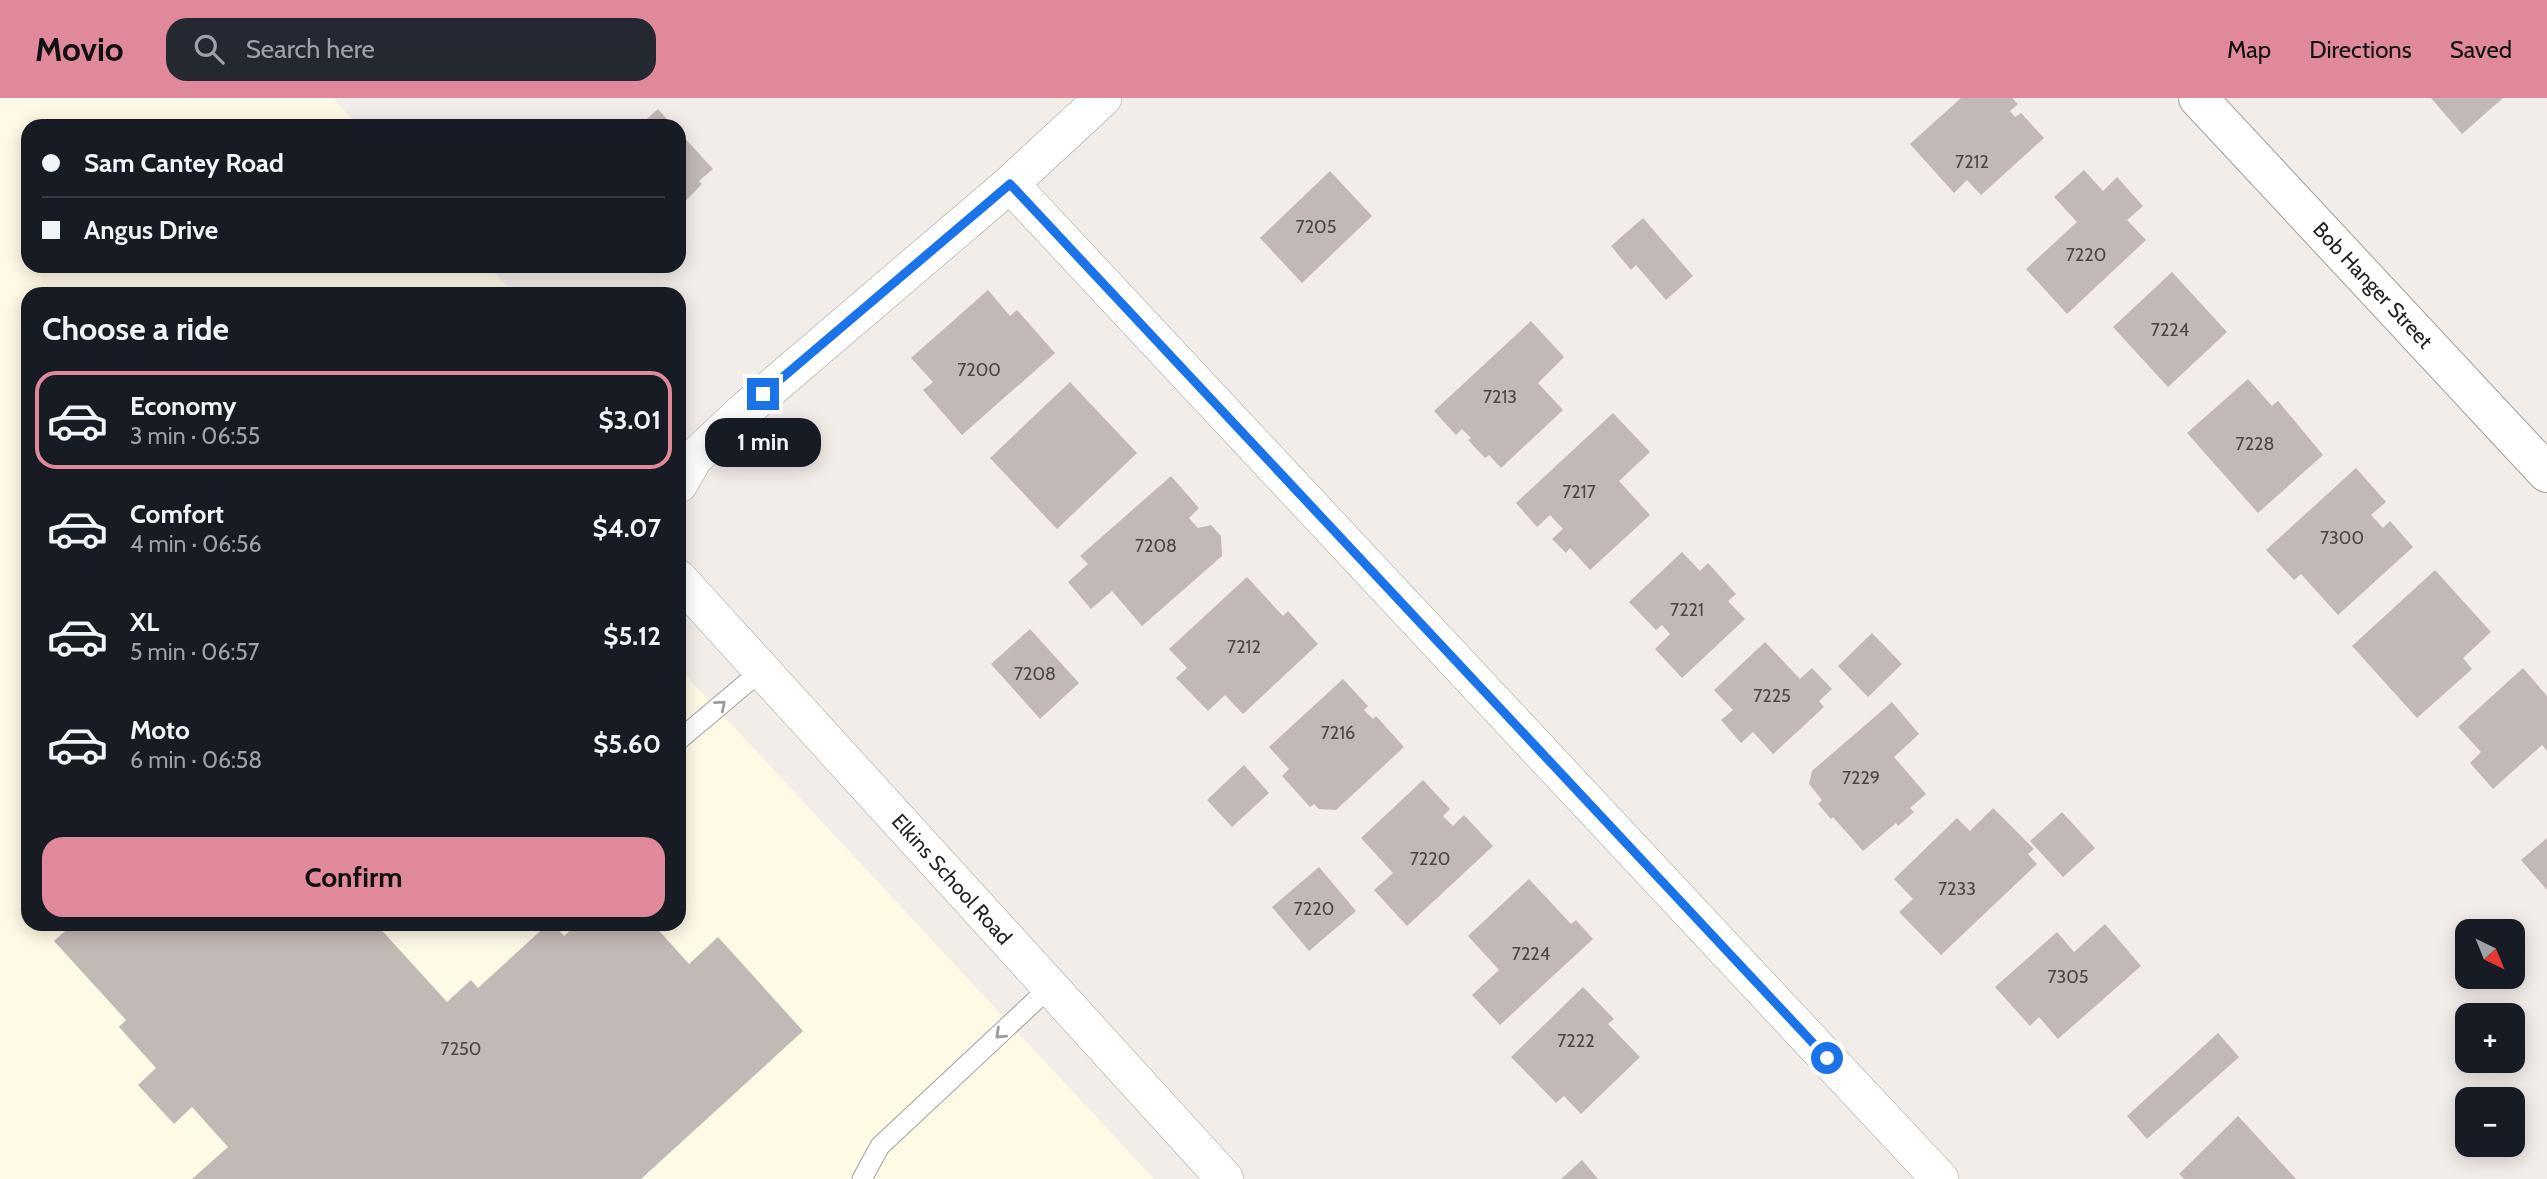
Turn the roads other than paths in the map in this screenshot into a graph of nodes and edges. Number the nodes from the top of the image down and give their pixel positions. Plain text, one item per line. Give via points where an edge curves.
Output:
1 (1104, 98) edge
2 (2198, 98) edge
3 (1010, 184) junction
4 (686, 472) edge
5 (2547, 473) edge
6 (686, 587) edge
7 (762, 670) junction
8 (686, 734) edge
9 (1050, 987) junction
10 (862, 1179) edge
11 (1225, 1179) edge
12 (1940, 1179) edge

1 - 3 street
2 - 5 street, Bob Hanger Street
3 - 4 street via 743,412 694,458
3 - 12 street
6 - 7 street, Elkins School Road
8 -> 7 lane
7 - 9 street, Elkins School Road
9 -> 10 lane via 880,1146
9 - 11 street, Elkins School Road

